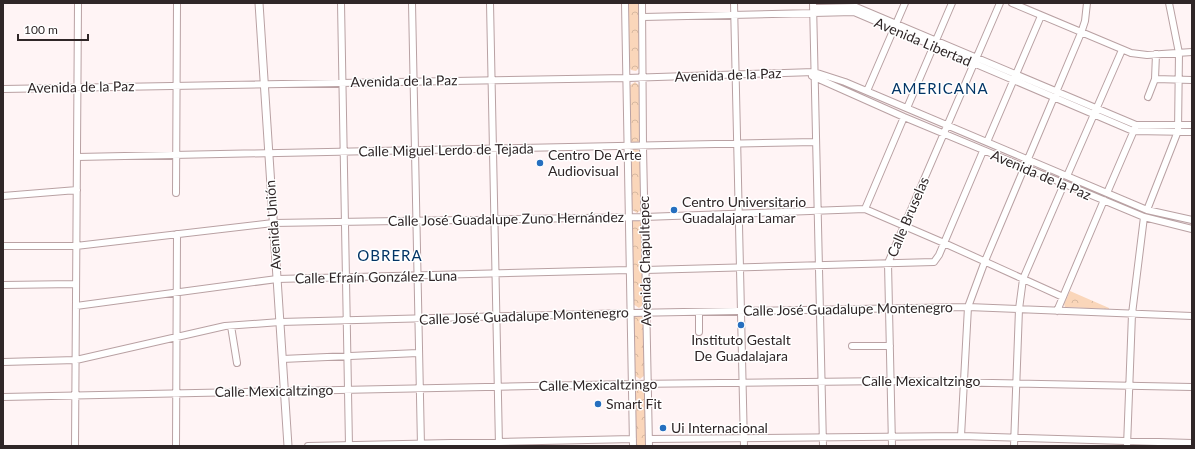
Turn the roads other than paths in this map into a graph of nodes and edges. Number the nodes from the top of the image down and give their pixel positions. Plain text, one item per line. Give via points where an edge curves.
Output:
1 (78, 3) edge
2 (177, 3) edge
3 (259, 3) edge
4 (341, 3) edge
5 (412, 3) edge
6 (490, 3) edge
7 (625, 3) edge
8 (642, 3) edge
9 (734, 3) edge
10 (905, 3) edge
11 (952, 3) edge
12 (1000, 3) edge
13 (1012, 3) edge
14 (1087, 3) edge
15 (1169, 3) edge
16 (856, 7) edge
17 (813, 8) edge
18 (734, 15) junction
19 (1041, 16) junction
20 (643, 17) junction
21 (895, 26) junction
22 (1081, 33) junction
23 (935, 43) junction
24 (1122, 50) junction
25 (1192, 52) edge
26 (1179, 53) junction
27 (1156, 54) junction
28 (975, 60) junction
29 (736, 75) junction
30 (814, 75) junction
31 (1015, 77) junction
32 (627, 78) junction
33 (643, 78) junction
34 (1155, 79) junction
35 (491, 80) junction
36 (1179, 80) junction
37 (1192, 80) edge
38 (414, 81) junction
39 (342, 82) junction
40 (264, 84) junction
41 (177, 86) junction
42 (77, 87) junction
43 (3, 89) edge
44 (867, 91) junction
45 (1055, 94) junction
46 (1148, 97) dead end
47 (907, 108) junction
48 (1095, 111) junction
49 (904, 117) junction
50 (947, 125) junction
51 (1192, 125) edge
52 (1135, 128) junction
53 (1178, 128) junction
54 (1192, 132) edge
55 (944, 134) junction
56 (816, 142) junction
57 (987, 142) junction
58 (737, 144) junction
59 (628, 147) junction
60 (643, 147) junction
61 (493, 150) junction
62 (983, 150) junction
63 (415, 151) junction
64 (343, 152) junction
65 (268, 154) junction
66 (177, 155) junction
67 (77, 157) junction
68 (1028, 159) junction
69 (1024, 168) junction
70 (1067, 176) junction
71 (1064, 184) junction
72 (77, 190) junction
73 (176, 193) dead end
74 (1107, 193) junction
75 (3, 196) edge
76 (1104, 200) junction
77 (865, 209) junction
78 (1147, 210) junction
79 (817, 211) junction
80 (739, 214) junction
81 (629, 217) junction
82 (644, 217) junction
83 (1144, 217) junction
84 (494, 219) junction
85 (416, 220) junction
86 (1192, 220) edge
87 (344, 222) junction
88 (273, 223) junction
89 (904, 226) junction
90 (1192, 229) edge
91 (177, 234) junction
92 (944, 243) junction
93 (3, 246) edge
94 (76, 246) junction
95 (985, 261) junction
96 (888, 263) junction
97 (819, 265) junction
98 (740, 268) junction
99 (629, 270) junction
100 (646, 270) junction
101 (496, 274) junction
102 (417, 276) junction
103 (345, 278) junction
104 (277, 279) junction
105 (1023, 279) junction
106 (76, 284) junction
107 (3, 285) edge
108 (177, 292) junction
109 (1063, 297) junction
110 (76, 306) junction
111 (968, 307) junction
112 (889, 308) junction
113 (820, 309) junction
114 (1019, 309) junction
115 (741, 311) junction
116 (1057, 311) junction
117 (699, 312) junction
118 (630, 313) junction
119 (646, 313) junction
120 (1132, 314) junction
121 (496, 316) junction
122 (1192, 316) edge
123 (418, 319) junction
124 (346, 321) junction
125 (280, 322) junction
126 (231, 326) junction
127 (699, 332) dead end
128 (177, 337) junction
129 (852, 346) dead end
130 (890, 346) junction
131 (418, 353) junction
132 (347, 356) junction
133 (282, 359) junction
134 (76, 360) junction
135 (3, 362) edge
136 (237, 363) dead end
137 (891, 381) junction
138 (964, 381) junction
139 (822, 382) junction
140 (1016, 382) junction
141 (632, 384) junction
142 (648, 384) junction
143 (742, 384) junction
144 (498, 386) junction
145 (1129, 386) junction
146 (1192, 387) edge
147 (419, 388) junction
148 (347, 390) junction
149 (284, 391) junction
150 (176, 393) junction
151 (76, 395) junction
152 (3, 397) edge
153 (892, 436) junction
154 (961, 436) junction
155 (823, 437) junction
156 (1014, 437) junction
157 (743, 438) junction
158 (633, 439) junction
159 (649, 439) junction
160 (1192, 443) edge
161 (499, 444) edge
162 (1127, 444) edge
163 (421, 445) edge
164 (75, 446) edge
165 (176, 446) edge
166 (288, 446) edge
167 (308, 446) edge
168 (348, 446) edge
169 (633, 446) edge
170 (649, 446) edge
171 (744, 446) edge
172 (823, 446) edge
173 (892, 446) edge
174 (1014, 446) edge

1 - 42 street
2 - 41 street
3 - 40 main road, Avenida Unión
4 - 39 street
5 - 38 street
6 - 35 street
7 - 32 street, Avenida Chapultepec
8 - 20 street, Avenida Chapultepec
9 - 18 street
10 - 21 street
11 - 23 street
12 - 28 street, Calle Bruselas
13 - 19 street
14 - 22 street
15 - 26 street
16 - 17 street, Avenida Libertad
16 - 21 street, Avenida Libertad
17 - 18 street, Avenida Libertad
17 - 30 street
18 - 20 street, Avenida Libertad
18 - 29 street
19 - 22 street
19 - 31 street
20 - 33 street, Avenida Chapultepec
21 - 23 street, Avenida Libertad
21 - 44 street
22 - 24 street
22 - 45 street
23 - 28 street, Avenida Libertad
23 - 47 street
24 - 27 street via 1139,55
24 - 48 street
25 - 26 street
26 - 27 street
26 - 36 street
27 - 34 street
28 - 31 street, Avenida Libertad
28 - 50 street, Calle Bruselas
29 - 30 street, Avenida de la Paz
29 - 33 street, Avenida de la Paz
29 - 58 street
30 - 44 street, Avenida de la Paz
30 - 49 street, Avenida de la Paz
30 - 56 street
31 - 45 street, Avenida Libertad
31 - 57 street
32 - 33 street, Avenida de la Paz
32 - 35 street, Avenida de la Paz
32 - 59 street, Avenida Chapultepec
33 - 60 street, Avenida Chapultepec
34 - 36 street
34 - 46 street
35 - 38 street, Avenida de la Paz
35 - 61 street
36 - 37 street
36 - 53 street
38 - 39 street, Avenida de la Paz
38 - 63 street
39 - 40 street, Avenida de la Paz
39 - 64 street
40 - 41 street, Avenida de la Paz
40 - 65 main road, Avenida Unión
41 - 42 street, Avenida de la Paz
41 - 66 street
42 - 43 street, Avenida de la Paz
42 - 67 street
44 - 47 street, Avenida de la Paz
45 - 48 street, Avenida Libertad
45 - 68 street
47 - 50 street, Avenida de la Paz
48 - 52 street, Avenida Libertad
48 - 70 street
49 - 55 street, Avenida de la Paz
49 - 77 street
50 - 55 street, Calle Bruselas
50 - 57 street, Avenida de la Paz
51 - 53 street, Avenida Libertad
52 - 53 street, Avenida Libertad
52 - 74 street
53 - 54 street, Avenida Libertad
53 - 78 street
55 - 62 street, Avenida de la Paz
55 - 89 street, Calle Bruselas
56 - 58 street, Calle Miguel Lerdo de Tejada
56 - 79 street
57 - 68 street, Avenida de la Paz
58 - 60 street, Calle Miguel Lerdo de Tejada
58 - 80 street
59 - 60 street, Calle Miguel Lerdo de Tejada
59 - 61 street, Calle Miguel Lerdo de Tejada
59 - 81 street, Avenida Chapultepec
60 - 82 street, Avenida Chapultepec
61 - 63 street, Calle Miguel Lerdo de Tejada
61 - 84 street
62 - 69 street, Avenida de la Paz
62 - 92 street
63 - 64 street, Calle Miguel Lerdo de Tejada
63 - 85 street
64 - 65 street, Calle Miguel Lerdo de Tejada
64 - 87 street
65 - 66 street, Calle Miguel Lerdo de Tejada
65 - 88 main road, Avenida Unión
66 - 67 street, Calle Miguel Lerdo de Tejada
66 - 73 street
67 - 72 street
68 - 69 street
68 - 70 street, Avenida de la Paz
69 - 71 street, Avenida de la Paz
69 - 95 street
70 - 74 street, Avenida de la Paz
71 - 76 street, Avenida de la Paz
71 - 105 street
72 - 75 street
72 - 94 street
74 - 78 street, Avenida de la Paz
76 - 83 street, Avenida de la Paz
76 - 109 street
77 - 79 street, Calle José Guadalupe Zuno Hernández
77 - 89 street, Calle José Guadalupe Zuno Hernández
78 - 86 street, Avenida de la Paz
79 - 80 street, Calle José Guadalupe Zuno Hernández
79 - 97 street
80 - 82 street, Calle José Guadalupe Zuno Hernández
80 - 98 street
81 - 82 street, Calle José Guadalupe Zuno Hernández
81 - 84 street, Calle José Guadalupe Zuno Hernández
81 - 99 street, Avenida Chapultepec
82 - 100 street, Avenida Chapultepec
83 - 90 street, Avenida de la Paz
83 - 120 street
84 - 85 street, Calle José Guadalupe Zuno Hernández
84 - 101 street
85 - 87 street, Calle José Guadalupe Zuno Hernández
85 - 102 street
87 - 88 street, Calle José Guadalupe Zuno Hernández
87 - 103 street
88 - 91 street, Calle José Guadalupe Zuno Hernández
88 - 104 main road, Avenida Unión
89 - 92 street, Calle José Guadalupe Zuno Hernández
89 - 96 street, Calle Bruselas
91 - 94 street, Calle José Guadalupe Zuno Hernández
91 - 108 street
92 - 95 street, Calle José Guadalupe Zuno Hernández
92 - 96 street via 934,262
93 - 94 street, Calle José Guadalupe Zuno Hernández
94 - 106 street
95 - 105 street, Calle José Guadalupe Zuno Hernández
95 - 111 street
96 - 97 street
96 - 112 street, Calle Bruselas
97 - 98 street
97 - 113 street
98 - 100 street
98 - 115 street
99 - 101 street, Calle Efraín González Luna
99 - 118 street, Avenida Chapultepec
100 - 119 street, Avenida Chapultepec
101 - 102 street, Calle Efraín González Luna
101 - 121 street
102 - 103 street, Calle Efraín González Luna
102 - 123 street
103 - 104 street, Calle Efraín González Luna
103 - 124 street
104 - 108 street, Calle Efraín González Luna
104 - 125 main road, Avenida Unión
105 - 109 street, Calle José Guadalupe Zuno Hernández
105 - 114 street
106 - 107 street
106 - 110 street
108 - 110 street, Calle Efraín González Luna
108 - 128 street
109 - 116 street
110 - 134 street
111 - 112 street, Calle José Guadalupe Montenegro
111 - 114 street, Calle José Guadalupe Montenegro
111 - 138 street
112 - 113 street, Calle José Guadalupe Montenegro
112 - 130 street, Calle Bruselas
113 - 115 street, Calle José Guadalupe Montenegro
113 - 139 street
114 - 116 street, Calle José Guadalupe Montenegro
114 - 140 street
115 - 117 street, Calle José Guadalupe Montenegro
115 - 143 street
116 - 120 street, Calle José Guadalupe Montenegro
117 - 119 street, Calle José Guadalupe Montenegro
117 - 127 street
118 - 119 street, Calle José Guadalupe Montenegro
118 - 121 street, Calle José Guadalupe Montenegro
118 - 141 street, Avenida Chapultepec
119 - 142 street, Avenida Chapultepec
120 - 122 street, Calle José Guadalupe Montenegro
120 - 145 street
121 - 123 street, Calle José Guadalupe Montenegro
121 - 144 street
123 - 124 street, Calle José Guadalupe Montenegro
123 - 131 street
124 - 125 street, Calle José Guadalupe Montenegro
124 - 132 street
125 - 126 street, Calle José Guadalupe Montenegro
125 - 133 main road, Avenida Unión
126 - 128 street, Calle José Guadalupe Montenegro
126 - 136 street
128 - 134 street, Calle José Guadalupe Montenegro
128 - 150 street
129 - 130 street
130 - 137 street, Calle Bruselas
131 - 132 street
131 - 147 street
132 - 133 street
132 - 148 street
133 - 149 main road, Avenida Unión
134 - 135 street, Calle José Guadalupe Montenegro
134 - 151 street
137 - 138 street, Calle Mexicaltzingo
137 - 139 street, Calle Mexicaltzingo
137 - 153 street, Calle Bruselas
138 - 140 street, Calle Mexicaltzingo
138 - 154 street
139 - 143 street, Calle Mexicaltzingo
139 - 155 street
140 - 145 street, Calle Mexicaltzingo
140 - 156 street
141 - 142 street, Calle Mexicaltzingo
141 - 144 street, Calle Mexicaltzingo
141 - 158 street, Avenida Chapultepec
142 - 143 street, Calle Mexicaltzingo
142 - 159 street, Avenida Chapultepec
143 - 157 street
144 - 147 street, Calle Mexicaltzingo
144 - 161 street
145 - 146 street, Calle Mexicaltzingo
145 - 162 street
147 - 148 street, Calle Mexicaltzingo
147 - 163 street
148 - 149 street, Calle Mexicaltzingo
148 - 168 street
149 - 150 street, Calle Mexicaltzingo
149 - 166 main road, Avenida Unión
150 - 151 street, Calle Mexicaltzingo
150 - 165 street
151 - 152 street, Calle Mexicaltzingo
151 - 164 street
153 - 154 street
153 - 155 street
153 - 173 street, Calle Bruselas
154 - 156 street
155 - 157 street
155 - 172 street
156 - 162 street
156 - 174 street
157 - 159 street
157 - 171 street
158 - 161 street
158 - 169 street, Avenida Chapultepec
159 - 170 street, Avenida Chapultepec
160 - 162 street
161 - 163 street
163 - 168 street
167 - 168 street

